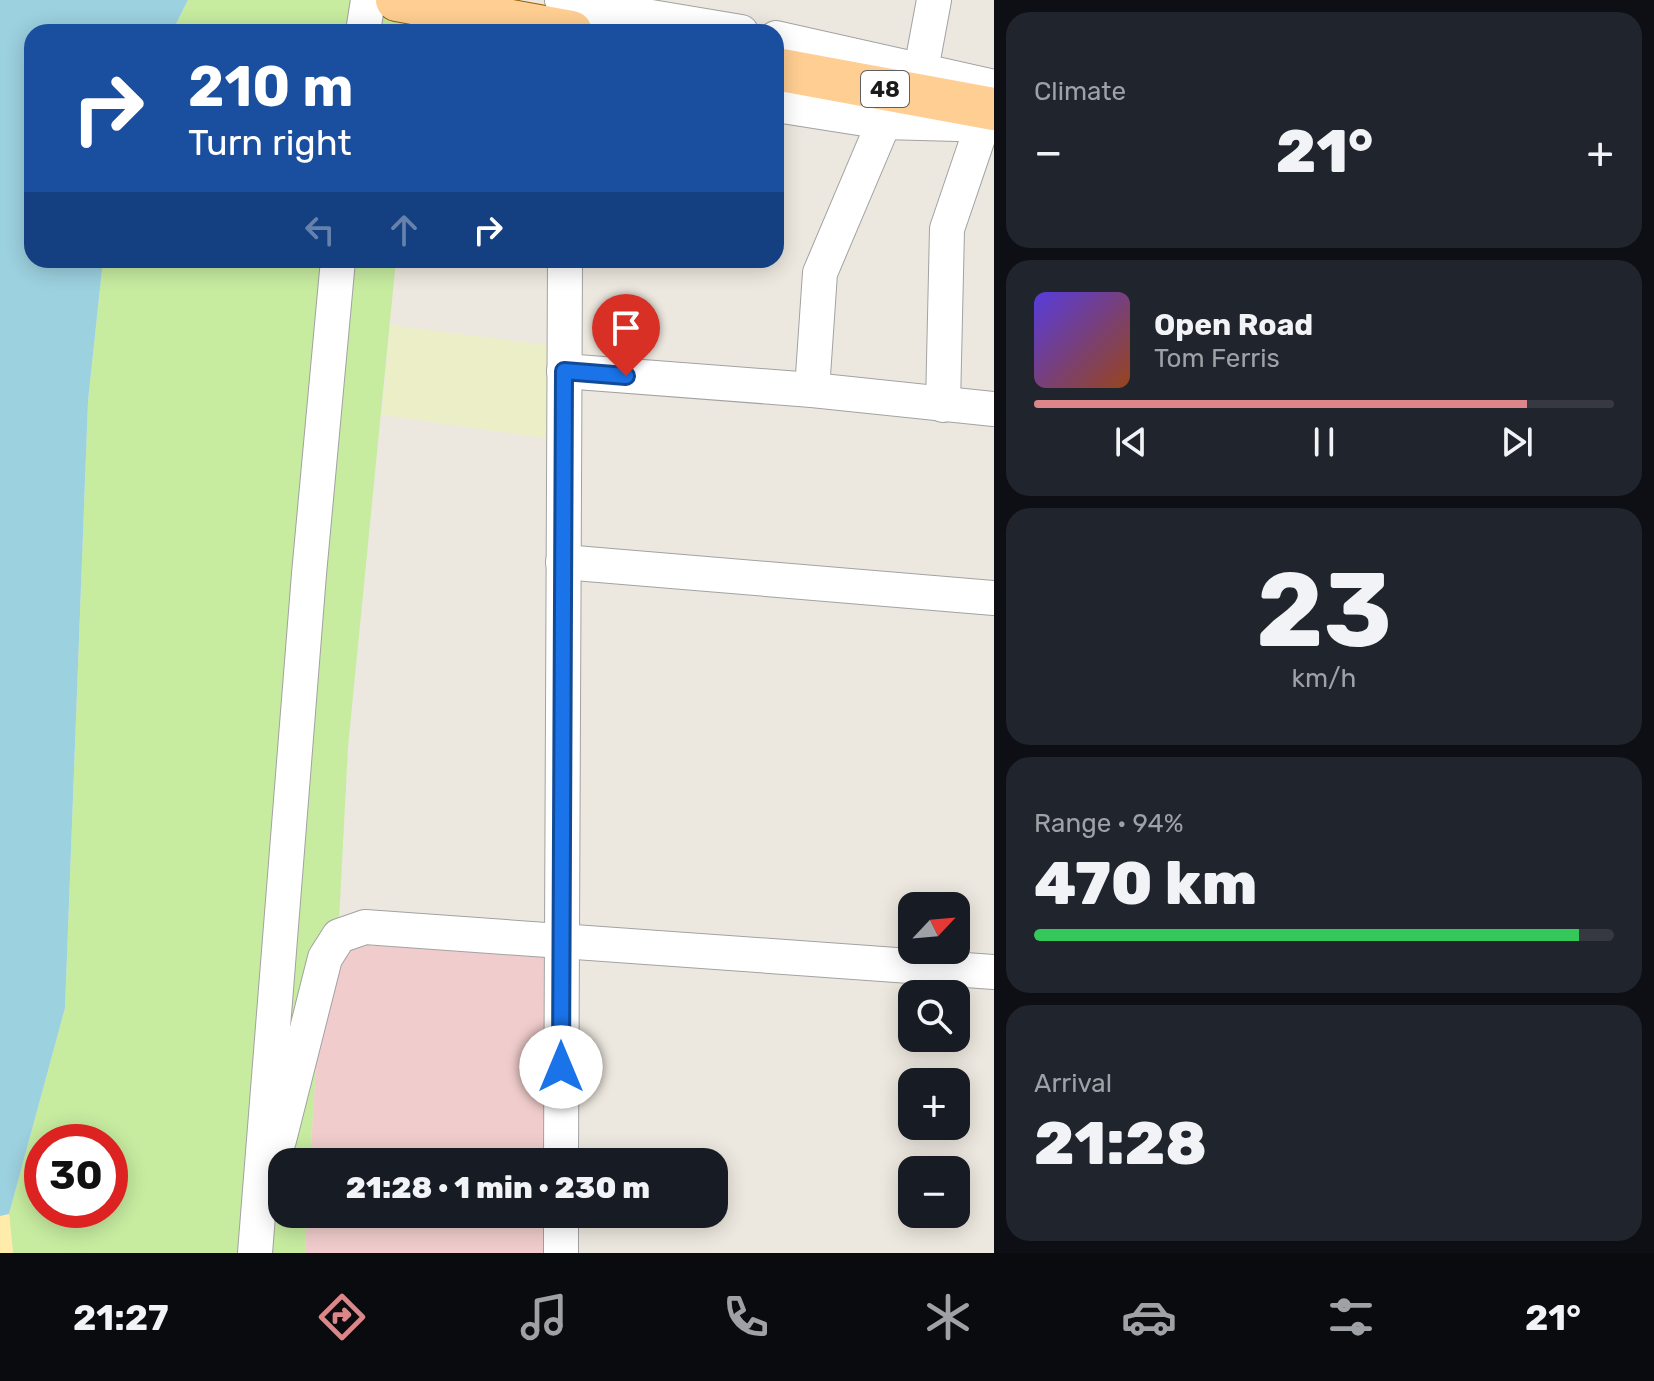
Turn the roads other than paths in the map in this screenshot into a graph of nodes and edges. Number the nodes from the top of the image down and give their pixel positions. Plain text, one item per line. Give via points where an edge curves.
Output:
1 (390, 0) edge
2 (562, 0) edge
3 (934, 0) edge
4 (603, 18) edge
5 (370, 24) edge
6 (662, 24) edge
7 (784, 40) edge
8 (921, 70) junction
9 (784, 71) edge
10 (994, 87) edge
11 (784, 106) edge
12 (990, 120) edge
13 (884, 122) junction
14 (337, 268) edge
15 (565, 268) edge
16 (564, 371) junction
17 (812, 390) junction
18 (943, 405) junction
19 (994, 409) edge
20 (563, 562) junction
21 (994, 598) edge
22 (562, 940) junction
23 (994, 972) edge
24 (561, 1148) edge
25 (262, 1157) junction
26 (561, 1228) edge
27 (255, 1253) edge
28 (561, 1253) edge

1 - 4 main road
1 - 5 street
2 - 4 street
3 - 8 street
4 - 6 street
7 - 8 street
8 - 10 street
9 - 12 main road, 48
11 - 13 street
12 - 13 street
12 - 18 street via 947,229
13 - 17 street via 820,273
14 - 25 street
15 - 16 street
16 - 17 street
16 - 20 street
17 - 18 street
18 - 19 street
20 - 21 street
20 - 22 street
22 - 23 street
22 - 24 street
22 - 25 street via 365,927 339,936 325,958 277,1145
25 - 27 street
26 - 28 street

